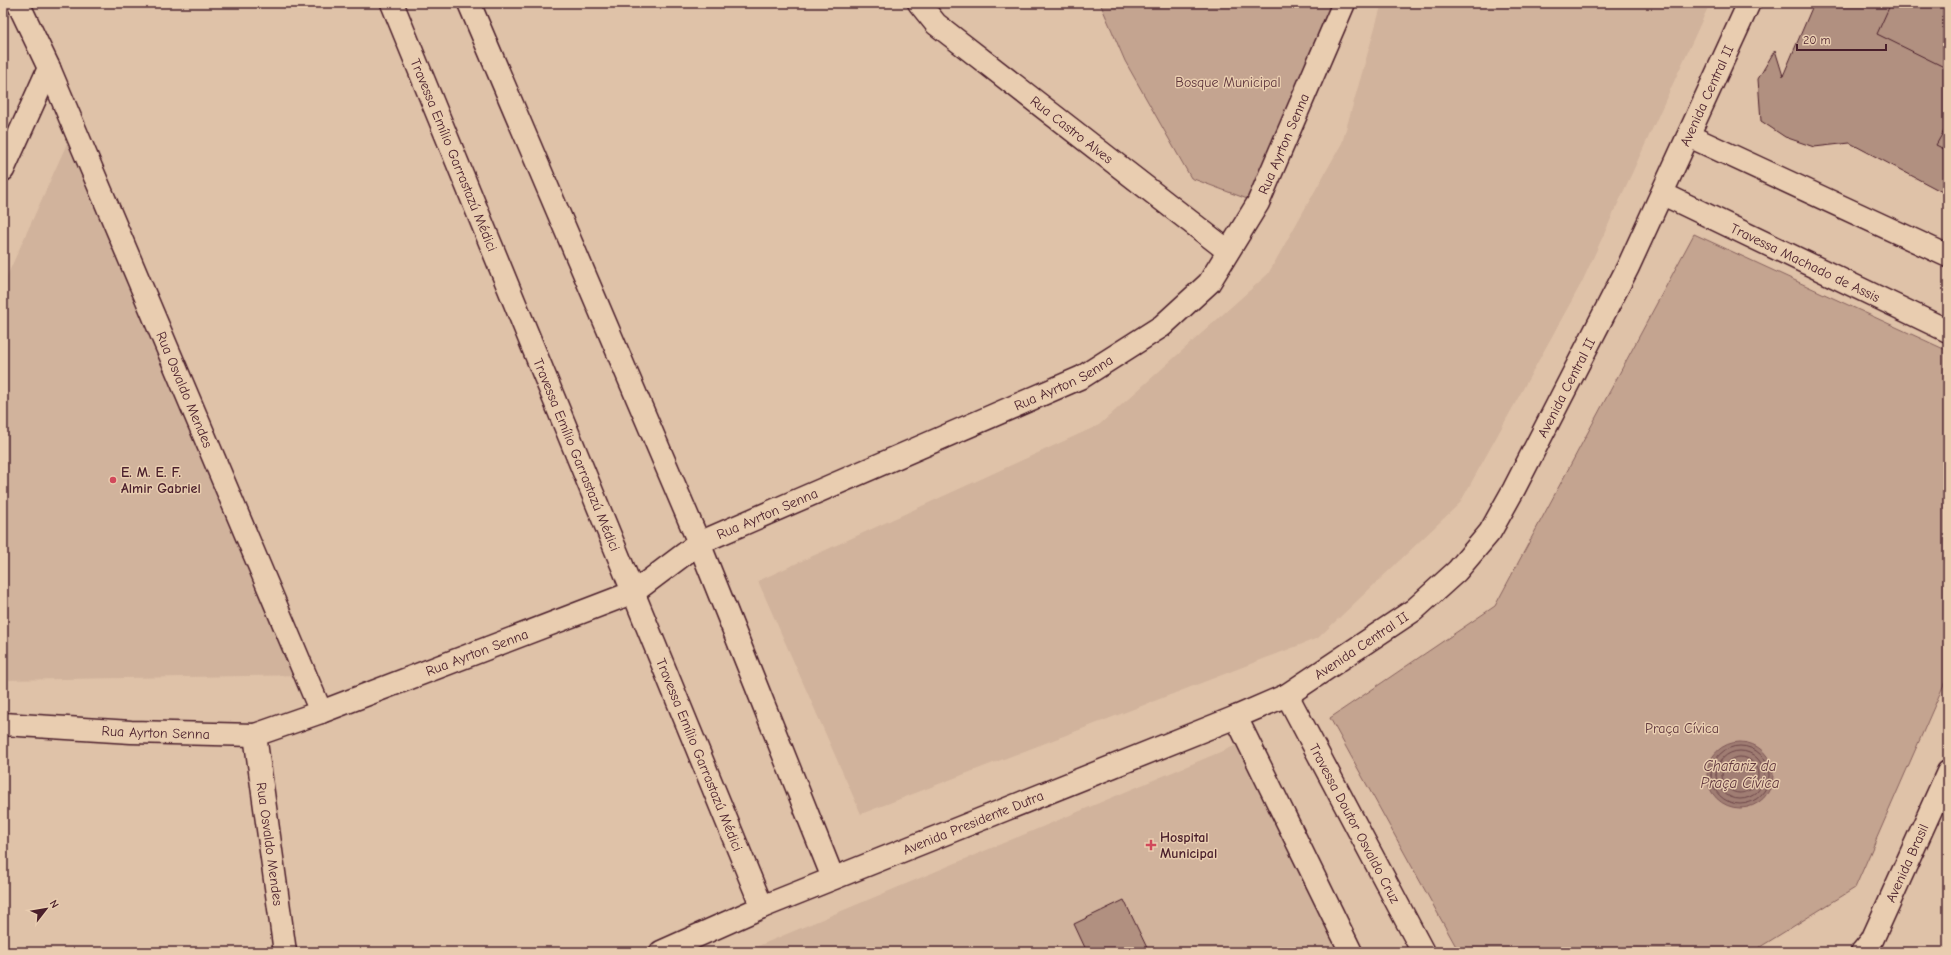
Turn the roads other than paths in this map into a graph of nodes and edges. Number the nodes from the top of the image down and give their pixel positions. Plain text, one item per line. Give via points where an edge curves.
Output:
1 (18, 3) edge
2 (392, 3) edge
3 (469, 3) edge
4 (919, 3) edge
5 (1344, 3) edge
6 (1749, 3) edge
7 (49, 68) junction
8 (1689, 136) junction
9 (3, 170) edge
10 (1663, 194) junction
11 (1228, 251) junction
12 (1948, 256) edge
13 (1948, 331) edge
14 (699, 543) junction
15 (634, 592) junction
16 (1287, 695) junction
17 (321, 712) junction
18 (1236, 718) junction
19 (3, 724) edge
20 (255, 735) junction
21 (1948, 772) edge
22 (833, 878) junction
23 (762, 907) junction
24 (285, 952) edge
25 (661, 952) edge
26 (1351, 952) edge
27 (1423, 952) edge
28 (1862, 952) edge

1 - 7 street, Rua Osvaldo Mendes
2 - 15 street, Travessa Emílio Garrastazú Médici
3 - 14 street
4 - 11 street, Rua Castro Alves via 936,24
5 - 11 street, Rua Ayrton Senna via 1258,203
6 - 8 street, Avenida Central II
7 - 9 street
7 - 17 street, Rua Osvaldo Mendes
8 - 10 street, Avenida Central II
8 - 12 street
10 - 13 street, Travessa Machado de Assis
10 - 16 street, Avenida Central II via 1529,462 1490,532 1457,571 1414,610
11 - 14 street, Rua Ayrton Senna via 1209,283 1162,326 1082,377
14 - 15 street, Rua Ayrton Senna
14 - 22 street
15 - 17 street, Rua Ayrton Senna
15 - 23 street, Travessa Emílio Garrastazú Médici
16 - 18 street, Avenida Presidente Dutra
16 - 27 street, Travessa Doutor Osvaldo Cruz
17 - 20 street, Rua Ayrton Senna
18 - 22 street, Avenida Presidente Dutra
18 - 26 street
19 - 20 street, Rua Ayrton Senna via 131,732
20 - 24 street, Rua Osvaldo Mendes
21 - 28 street, Avenida Brasil via 1872,940
22 - 23 street, Avenida Presidente Dutra
23 - 25 street, Avenida Presidente Dutra

